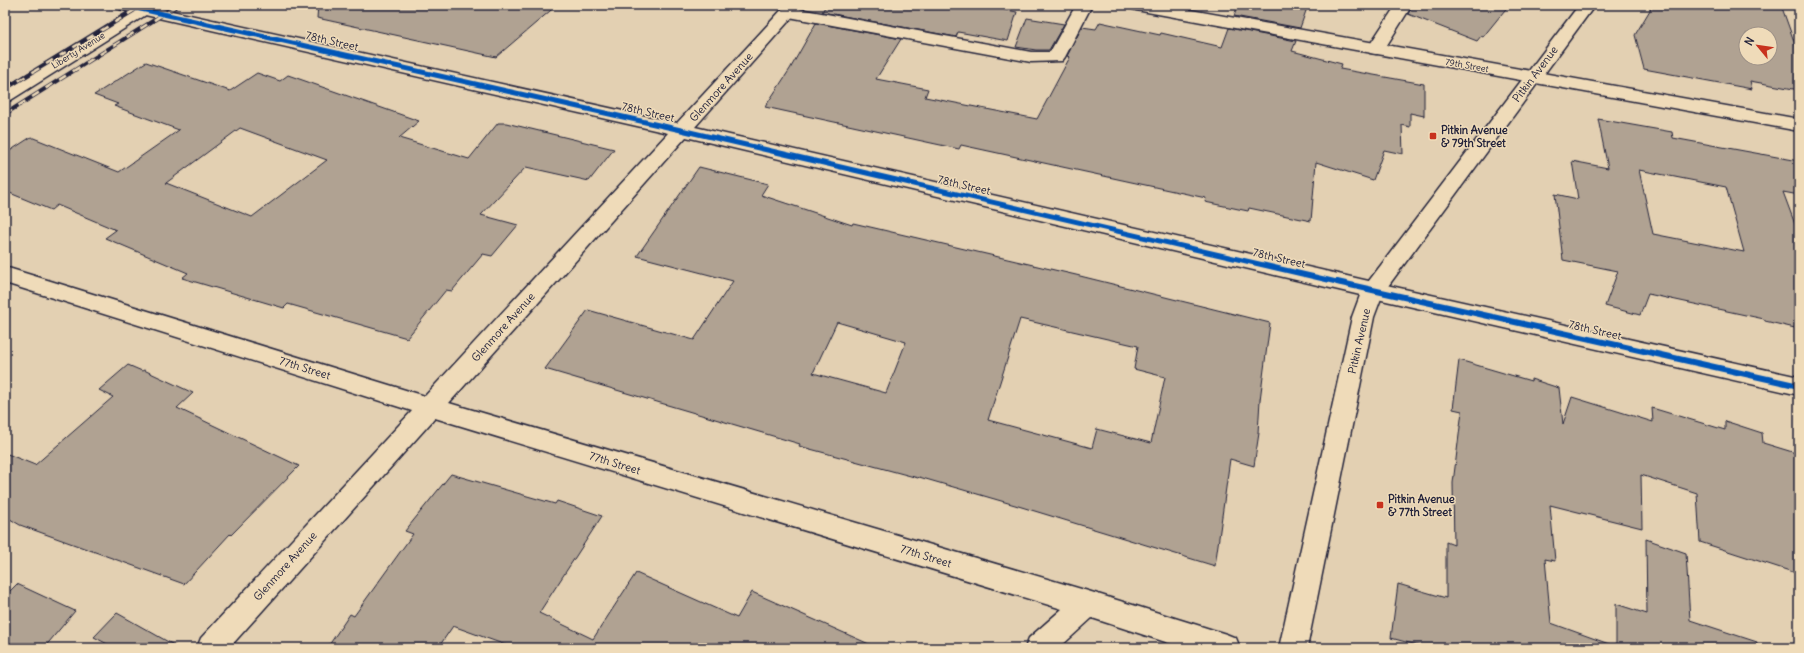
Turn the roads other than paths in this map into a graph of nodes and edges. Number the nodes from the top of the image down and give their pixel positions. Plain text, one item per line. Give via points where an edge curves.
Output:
1 (123, 5) edge
2 (1084, 5) edge
3 (1136, 5) edge
4 (1404, 5) edge
5 (1587, 5) edge
6 (148, 7) edge
7 (792, 8) edge
8 (1376, 49) junction
9 (1533, 77) junction
10 (5, 96) edge
11 (1799, 124) edge
12 (681, 130) junction
13 (5, 275) edge
14 (1373, 290) junction
15 (1799, 386) edge
16 (430, 407) junction
17 (1088, 604) junction
18 (211, 648) edge
19 (1039, 648) edge
20 (1226, 648) edge
21 (1293, 648) edge

1 - 6 street, 78th Street
2 - 7 street via 1056,57 1030,57
3 - 8 street, 79th Street
4 - 8 street
5 - 9 street, Pitkin Avenue
6 - 10 street, Liberty Avenue
6 - 12 street, 78th Street
7 - 12 street, Glenmore Avenue
8 - 9 street, 79th Street
9 - 11 street, 79th Street
9 - 14 street, Pitkin Avenue
12 - 14 street, 78th Street
12 - 16 street, Glenmore Avenue
13 - 16 street, 77th Street
14 - 15 street, 78th Street
14 - 21 street, Pitkin Avenue via 1363,317
16 - 17 street, 77th Street
16 - 18 street, Glenmore Avenue
17 - 19 street
17 - 20 street, 77th Street

